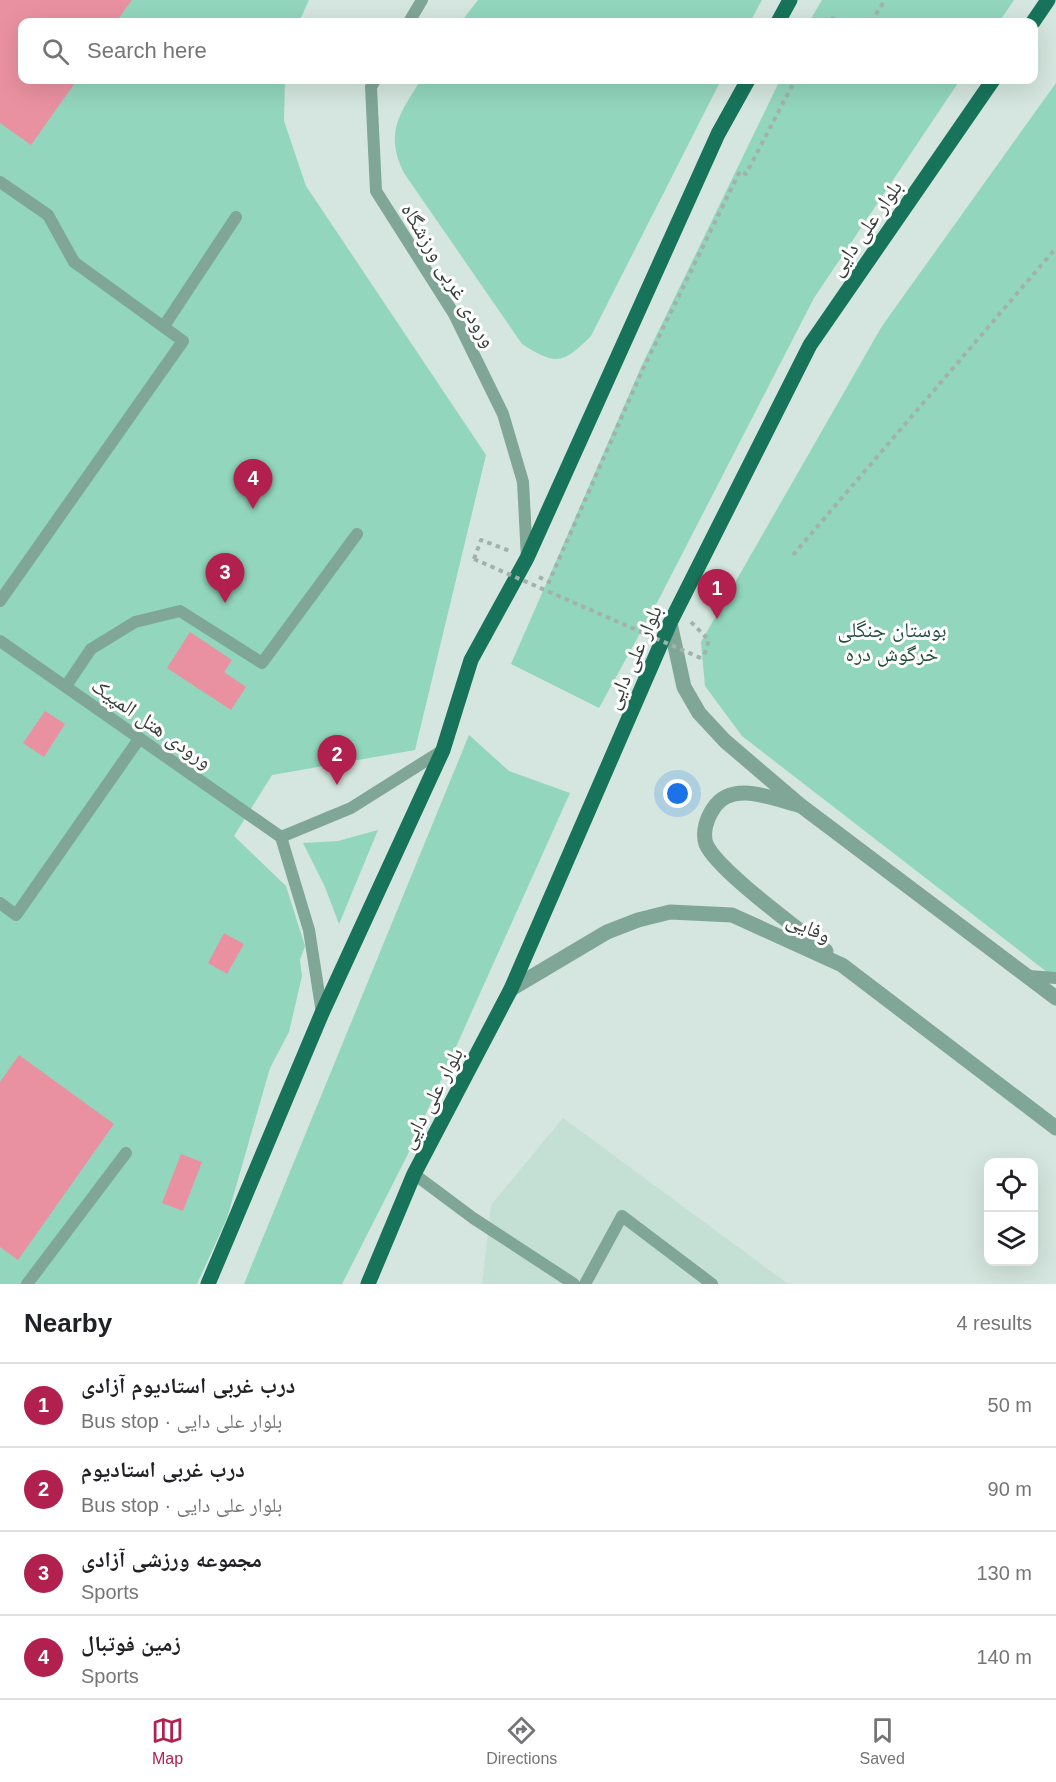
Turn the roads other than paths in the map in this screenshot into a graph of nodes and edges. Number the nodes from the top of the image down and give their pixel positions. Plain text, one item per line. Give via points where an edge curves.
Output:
1 (422, 0) edge
2 (790, 0) edge
3 (1048, 0) edge
4 (411, 18) edge
5 (780, 18) edge
6 (1036, 18) edge
7 (373, 84) edge
8 (746, 84) edge
9 (990, 84) edge
10 (0, 182) edge
11 (236, 216) dead end
12 (164, 326) junction
13 (357, 534) dead end
14 (524, 564) junction
15 (0, 601) edge
16 (670, 623) junction
17 (0, 641) edge
18 (66, 686) junction
19 (139, 739) junction
20 (443, 750) junction
21 (800, 805) junction
22 (281, 837) junction
23 (0, 903) edge
24 (842, 965) junction
25 (1029, 976) junction
26 (1056, 978) edge
27 (511, 988) junction
28 (1056, 998) edge
29 (322, 1013) junction
30 (1056, 1128) edge
31 (126, 1153) dead end
32 (414, 1174) junction
33 (27, 1284) edge
34 (208, 1284) edge
35 (368, 1284) edge
36 (574, 1284) edge
37 (585, 1284) edge
38 (712, 1284) edge

1 - 4 lane
2 - 5 main road
3 - 6 main road
7 - 14 lane, ورودی غربی ورزشگاه via 376,191 454,314 503,414 523,482
8 - 14 main road via 718,134
9 - 16 main road, بلوار علی دایی via 810,345
10 - 12 lane via 48,215 74,262
11 - 12 lane
12 - 15 lane via 183,341
13 - 18 lane via 262,663 180,611 135,622 91,649
14 - 20 main road via 471,660
16 - 21 street via 684,687 699,713 724,741
16 - 27 main road, بلوار علی دایی
17 - 18 lane, ورودی هتل المپیک
18 - 19 lane, ورودی هتل المپیک
19 - 22 lane, ورودی هتل المپیک
19 - 23 lane via 16,915
20 - 22 lane via 351,808
20 - 29 main road
21 - 24 street via 737,792 717,802 706,820 706,843 726,869
21 - 25 street
22 - 29 lane via 309,930
24 - 27 street, وفایی via 732,915 670,912 608,932
24 - 30 street, وفایی
25 - 26 lane
25 - 28 street
27 - 32 main road, بلوار علی دایی
29 - 34 main road
31 - 33 lane
32 - 35 main road, بلوار علی دایی
32 - 36 lane
37 - 38 lane via 622,1216

